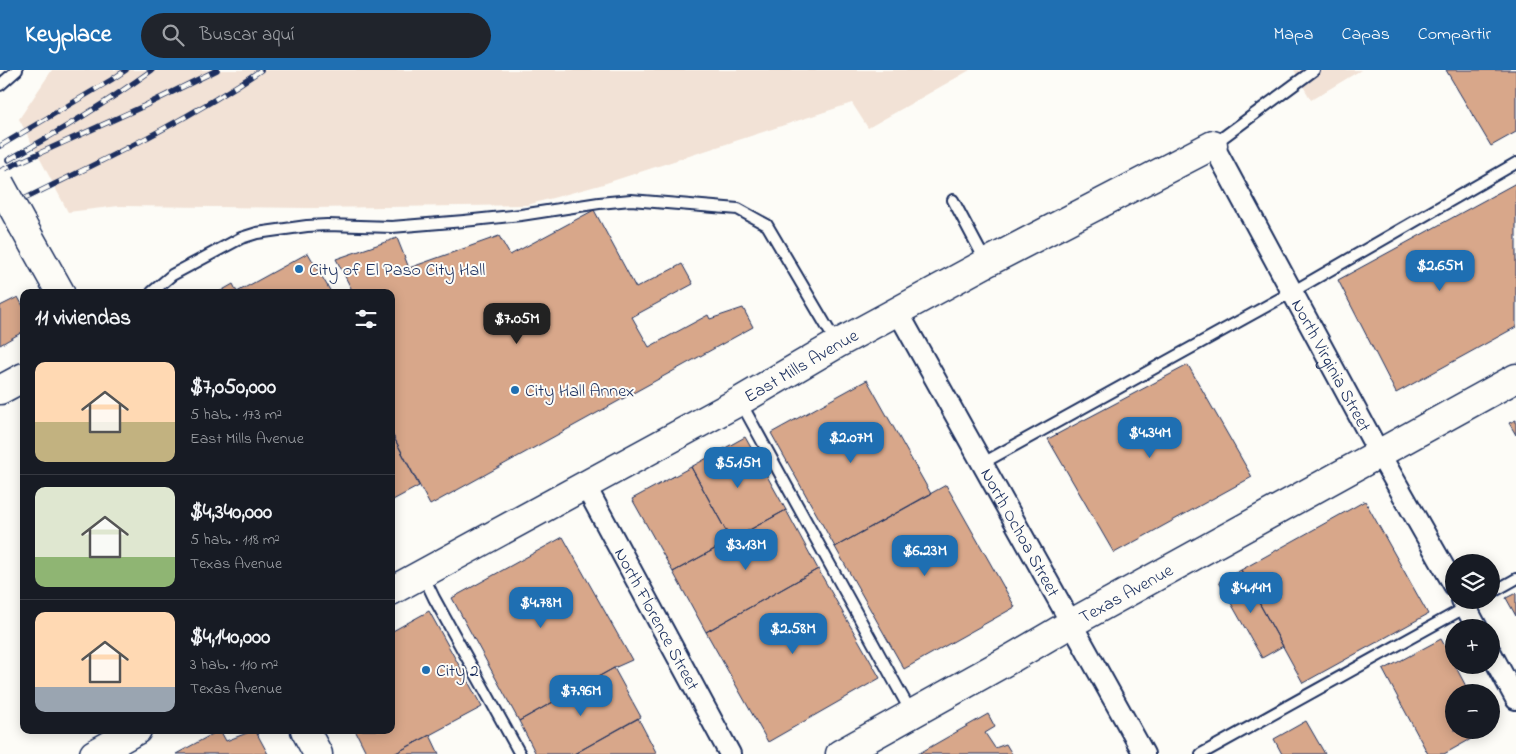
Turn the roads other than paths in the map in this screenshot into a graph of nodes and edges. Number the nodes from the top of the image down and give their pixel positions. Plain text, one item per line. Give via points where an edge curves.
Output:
1 (17, 70) edge
2 (1314, 70) edge
3 (0, 85) edge
4 (1213, 144) junction
5 (1516, 162) edge
6 (0, 184) edge
7 (953, 200) dead end
8 (986, 263) junction
9 (58, 289) edge
10 (156, 289) edge
11 (1292, 292) junction
12 (898, 312) junction
13 (837, 344) junction
14 (1516, 378) edge
15 (20, 379) edge
16 (0, 390) edge
17 (740, 401) junction
18 (1379, 453) junction
19 (983, 463) junction
20 (585, 485) junction
21 (1445, 569) edge
22 (422, 574) junction
23 (1516, 580) edge
24 (1500, 588) edge
25 (395, 589) edge
26 (1457, 609) edge
27 (1070, 624) junction
28 (1500, 670) edge
29 (1516, 699) edge
30 (912, 713) junction
31 (130, 734) edge
32 (307, 734) edge
33 (94, 754) edge
34 (318, 754) edge
35 (520, 754) edge
36 (730, 754) edge
37 (840, 754) edge
38 (1144, 754) edge
39 (1201, 754) edge

1 - 3 lane
2 - 4 lane
4 - 8 street, East Mills Avenue
4 - 11 street, North Virginia Street
5 - 11 lane
6 - 9 street, bridge
7 - 8 lane
8 - 12 street, East Mills Avenue
10 - 13 lane via 172,275 241,238 257,233 327,225 392,228 631,200 738,209 767,225
11 - 18 street, North Virginia Street
11 - 19 lane
12 - 13 street, East Mills Avenue
12 - 19 street, North Ochoa Street
13 - 17 street, East Mills Avenue
14 - 18 street, Texas Avenue
15 - 16 street
17 - 20 street, East Mills Avenue
17 - 30 lane
18 - 21 street, North Virginia Street
18 - 27 street, Texas Avenue
19 - 27 street, North Ochoa Street
20 - 22 street, East Mills Avenue
20 - 36 street, North Florence Street
22 - 25 street, East Mills Avenue
22 - 35 lane
23 - 24 lane
26 - 39 lane
27 - 30 street, Texas Avenue
27 - 38 street, North Ochoa Street
28 - 29 street
30 - 37 street, Texas Avenue
31 - 33 street
32 - 34 street

